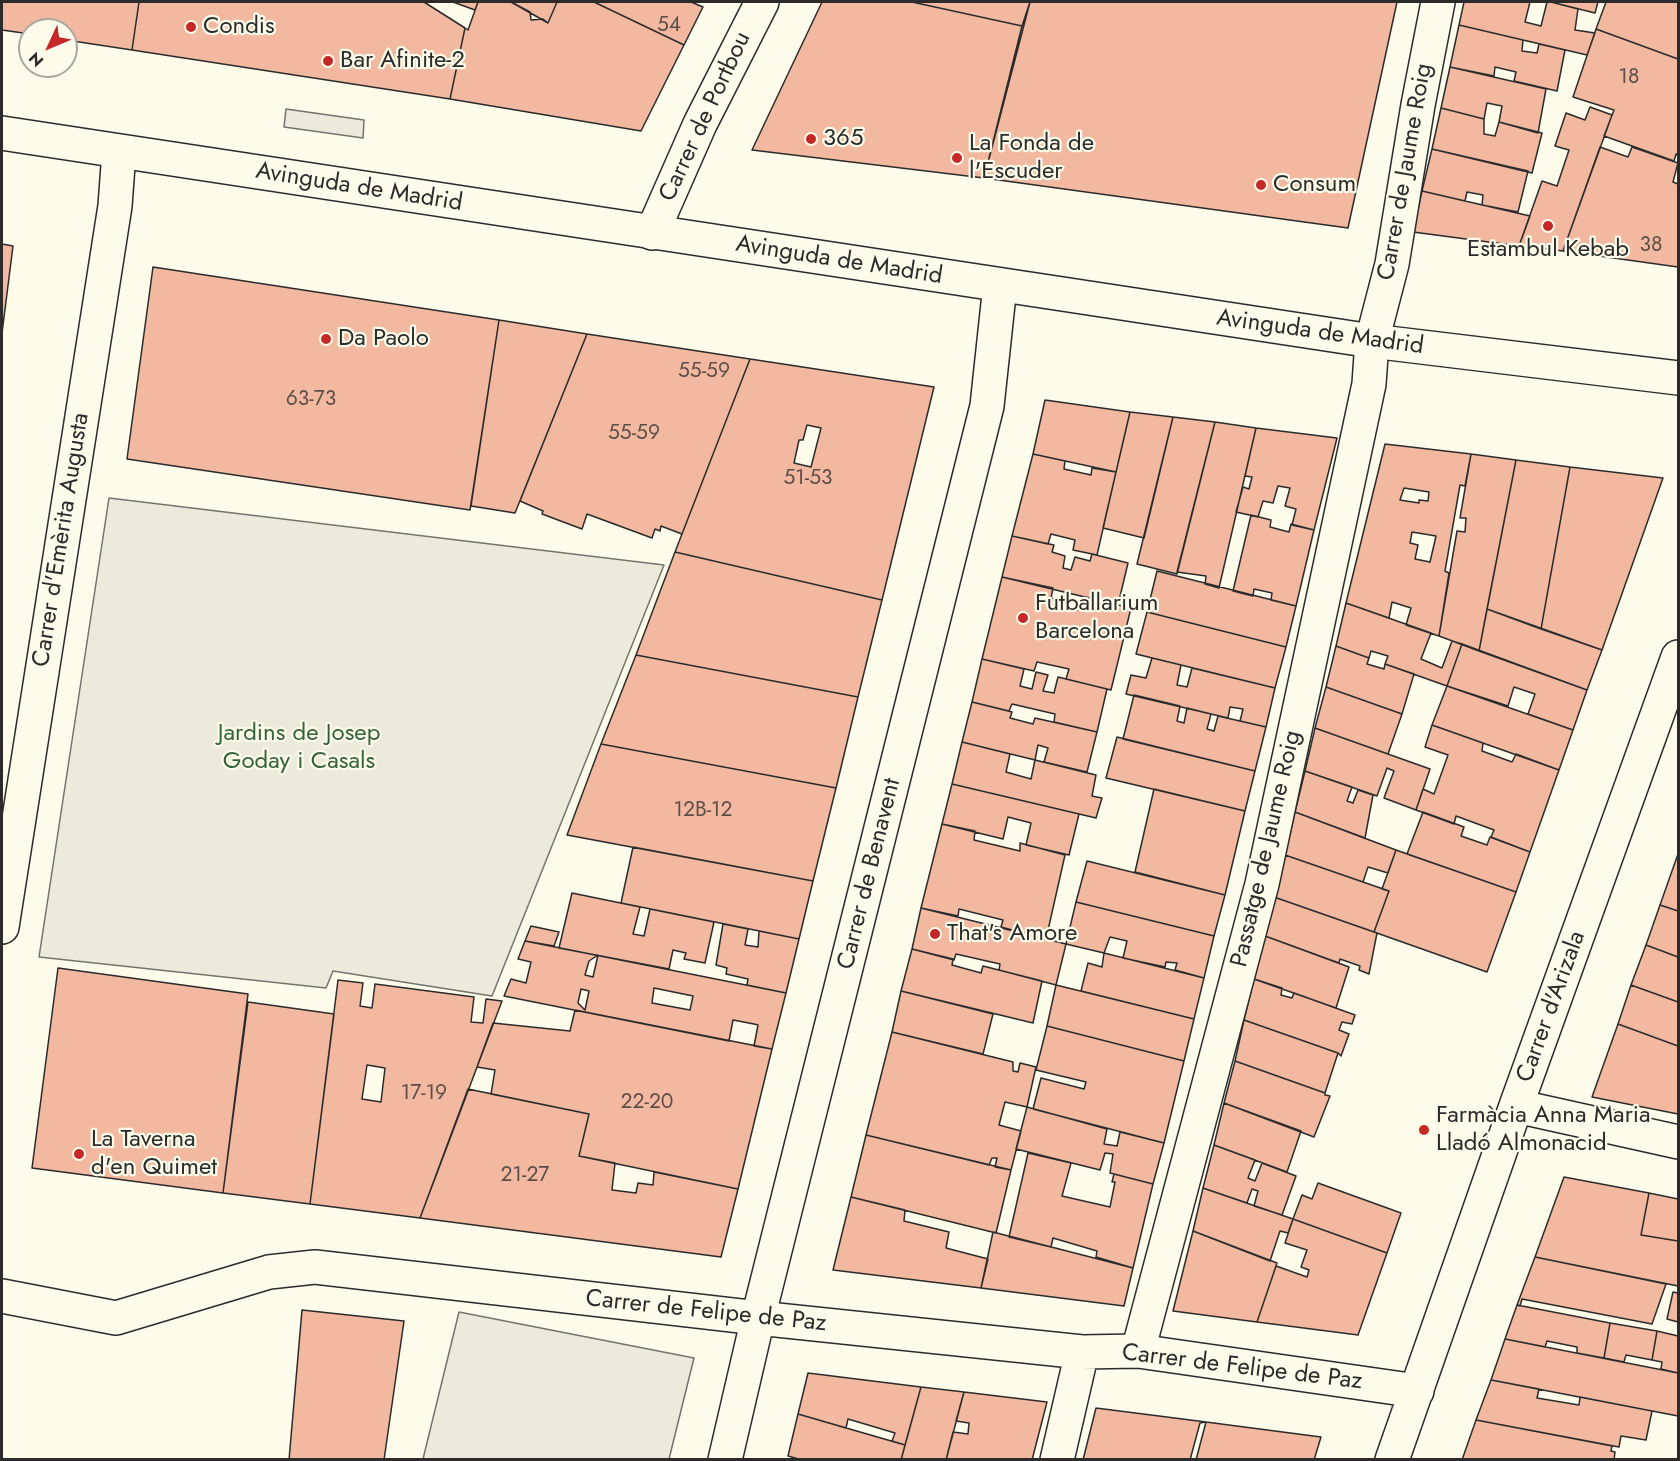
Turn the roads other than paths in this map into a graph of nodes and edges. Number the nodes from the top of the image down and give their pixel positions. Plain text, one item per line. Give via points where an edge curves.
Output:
1 (762, 2) edge
2 (1438, 2) edge
3 (2, 133) edge
4 (119, 152) junction
5 (652, 233) junction
6 (1000, 285) junction
7 (1372, 342) junction
8 (1678, 378) edge
9 (1678, 657) edge
10 (2, 927) edge
11 (1516, 1106) junction
12 (1678, 1142) edge
13 (2, 1296) edge
14 (758, 1318) junction
15 (1138, 1351) junction
16 (1083, 1352) junction
17 (1416, 1391) junction
18 (725, 1460) edge
19 (1057, 1460) edge
20 (1392, 1460) edge

1 - 5 street, Carrer de Portbou
2 - 7 street, Carrer de Jaume Roig via 1392,264
3 - 4 street, Avinguda de Madrid
4 - 5 street, Avinguda de Madrid
4 - 10 street, Carrer d'Emèrita Augusta via 115,207
5 - 6 street, Avinguda de Madrid
6 - 7 street, Avinguda de Madrid
6 - 14 street, Carrer de Benavent via 987,406
7 - 8 street, Avinguda de Madrid
7 - 15 street, Passatge de Jaume Roig via 1369,384 1262,884
9 - 11 street, Carrer d'Arizala
11 - 12 street
11 - 17 street, Carrer d'Arizala
13 - 14 street, Carrer de Felipe de Paz via 116,1318 269,1272 315,1267
14 - 16 street, Carrer de Felipe de Paz
14 - 18 street, Carrer de Benavent
15 - 16 street, Carrer de Felipe de Paz
15 - 17 street, Carrer de Felipe de Paz
16 - 19 street
17 - 20 street, Carrer d'Arizala

